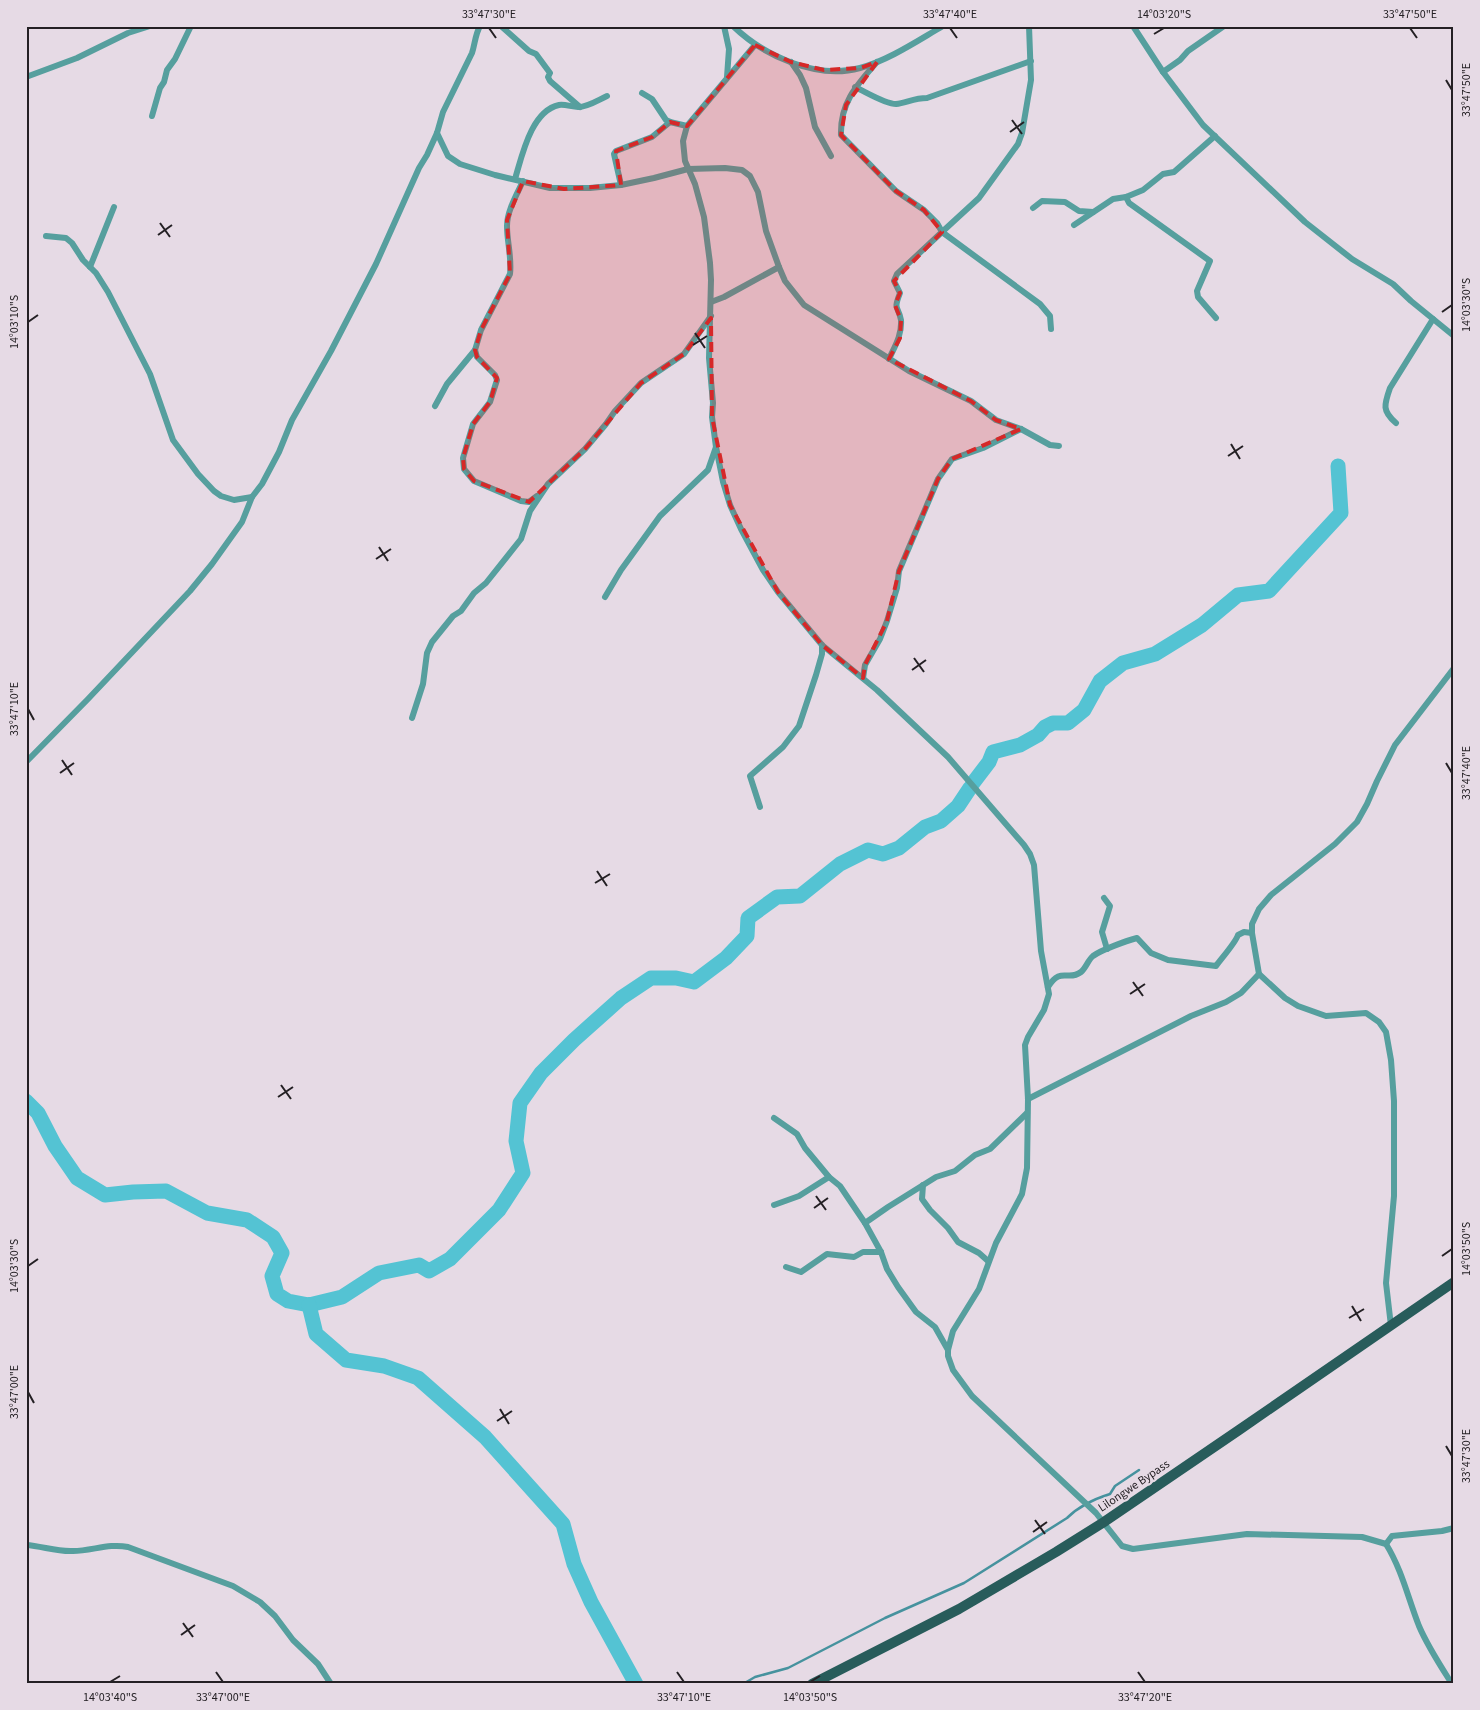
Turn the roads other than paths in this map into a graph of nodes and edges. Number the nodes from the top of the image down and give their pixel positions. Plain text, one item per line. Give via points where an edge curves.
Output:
1 (150, 26) edge
2 (191, 26) edge
3 (480, 26) edge
4 (500, 26) edge
5 (724, 26) edge
6 (733, 26) edge
7 (943, 26) edge
8 (1030, 26) edge
9 (1133, 26) edge
10 (1224, 26) edge
11 (755, 45) junction
12 (1031, 61) junction
13 (791, 62) junction
14 (877, 62) junction
15 (1163, 72) junction
16 (727, 77) junction
17 (26, 78) edge
18 (855, 87) junction
19 (642, 94) dead end
20 (607, 96) dead end
21 (580, 107) junction
22 (152, 116) dead end
23 (670, 122) junction
24 (686, 126) junction
25 (437, 134) junction
26 (1215, 136) junction
27 (831, 156) dead end
28 (688, 169) junction
29 (515, 179) junction
30 (523, 180) junction
31 (621, 185) junction
32 (1126, 196) junction
33 (114, 207) dead end
34 (1032, 208) dead end
35 (1094, 211) junction
36 (1074, 225) dead end
37 (942, 232) junction
38 (46, 236) dead end
39 (90, 266) junction
40 (779, 267) junction
41 (711, 302) junction
42 (711, 316) junction
43 (1216, 318) dead end
44 (1433, 319) junction
45 (1051, 329) dead end
46 (1454, 336) edge
47 (475, 350) junction
48 (889, 359) junction
49 (434, 406) dead end
50 (1396, 424) dead end
51 (1022, 429) junction
52 (1059, 446) dead end
53 (716, 447) junction
54 (548, 484) junction
55 (252, 497) junction
56 (605, 597) dead end
57 (822, 646) junction
58 (1454, 668) edge
59 (863, 678) junction
60 (412, 718) dead end
61 (26, 762) edge
62 (760, 807) dead end
63 (1104, 898) dead end
64 (1252, 933) junction
65 (1107, 949) junction
66 (1259, 974) junction
67 (1048, 987) junction
68 (1028, 1099) junction
69 (1027, 1113) junction
70 (774, 1118) dead end
71 (829, 1177) junction
72 (923, 1185) junction
73 (774, 1205) dead end
74 (865, 1223) junction
75 (881, 1252) junction
76 (988, 1261) junction
77 (786, 1267) dead end
78 (1454, 1282) edge
79 (1391, 1326) junction
80 (948, 1350) junction
81 (1104, 1522) junction
82 (1454, 1528) edge
83 (1386, 1544) junction
84 (26, 1545) edge
85 (332, 1684) edge
86 (812, 1684) edge
87 (1452, 1684) edge

1 - 17 street
2 - 22 street via 167,70
3 - 25 street via 472,54 442,112
4 - 21 street via 536,54 550,73 550,81
5 - 16 street via 729,48
6 - 11 street
7 - 14 street
8 - 12 street
9 - 15 street
10 - 15 street
11 - 13 street
11 - 16 street
12 - 18 street via 927,98 898,104 890,104
12 - 37 street via 1018,144 979,198
13 - 14 street via 843,71
13 - 27 street via 806,88 815,127
14 - 18 street
15 - 26 street
16 - 24 street
18 - 37 street via 841,121 841,135 896,191 924,210
19 - 23 street via 652,99
20 - 21 street
21 - 29 street via 559,105 544,112 529,133
23 - 24 street
23 - 31 street via 652,136 616,151
24 - 28 street via 682,141
25 - 29 street via 453,160
25 - 55 street via 376,264 292,420 262,484
26 - 32 street via 1174,172 1163,174 1143,190
26 - 44 street via 1305,222 1357,263 1393,284
28 - 31 street
28 - 40 street via 725,168 742,170 750,176 758,192 766,231
28 - 41 street via 704,217
29 - 30 street
30 - 31 street via 564,189
30 - 47 street via 507,220 510,274 481,330
32 - 35 street via 1113,199
32 - 43 street via 1130,203 1210,262 1197,291 1198,297
33 - 39 street
34 - 35 street via 1042,201 1050,201 1065,202 1079,211
35 - 36 street
37 - 45 street via 1040,304 1050,316
37 - 48 street via 897,274 894,281 900,293 895,305 900,320 900,338
38 - 39 street via 66,238
39 - 55 street via 108,292 150,374 173,440 198,474 222,496 234,500
40 - 41 street
40 - 48 street via 784,281 804,306
41 - 42 street
42 - 53 street via 709,358
42 - 54 street via 684,354 641,383 615,410 586,449
44 - 46 street
44 - 50 street via 1386,397 1387,415
47 - 49 street via 447,384
47 - 54 street via 477,357 497,380 490,402 473,424 463,458 464,469 474,481 521,502 532,500
48 - 51 street via 971,401 996,420
51 - 52 street via 1050,445
51 - 59 street via 952,459 938,479 899,571 887,621 865,665
53 - 56 street via 708,470 660,516
53 - 57 street via 730,505 750,548 778,592
54 - 60 street via 530,511 521,539 432,642
55 - 61 street via 242,522 190,591
57 - 59 street
57 - 62 street via 816,675 798,726 783,747 750,776
58 - 64 street via 1394,745 1357,822 1335,844 1271,895 1259,909 1252,924
59 - 67 street via 948,757 1030,854
63 - 65 street via 1110,906 1102,932
64 - 65 street via 1238,935 1216,966 1168,960 1151,953 1137,938
64 - 66 street
65 - 67 street via 1093,956 1081,972 1054,978
66 - 68 street via 1241,994 1190,1016
66 - 79 street via 1298,1006 1326,1016 1366,1013 1386,1032 1394,1101 1394,1196 1386,1283
67 - 68 street via 1047,1002 1025,1045
68 - 69 street
69 - 72 street via 990,1149 975,1155 955,1171
69 - 76 street via 1027,1168 1022,1194
70 - 71 street via 797,1134
71 - 73 street via 799,1196
71 - 74 street via 840,1186
72 - 74 street
72 - 76 street via 922,1199 930,1210 958,1242
74 - 75 street
75 - 77 street via 863,1252 854,1257 827,1254 801,1272
75 - 80 street via 908,1302 935,1327
76 - 80 street via 979,1289 953,1331
78 - 79 main road, Lilongwe Bypass
79 - 81 main road, Lilongwe Bypass
80 - 81 street via 954,1370 972,1396
81 - 83 street via 1122,1546 1133,1550 1247,1534 1362,1537
81 - 86 main road, Lilongwe Bypass via 958,1609
82 - 83 street via 1392,1536
83 - 87 street via 1397,1561 1429,1648
84 - 85 street via 62,1551 117,1545 128,1547 233,1586 268,1608

